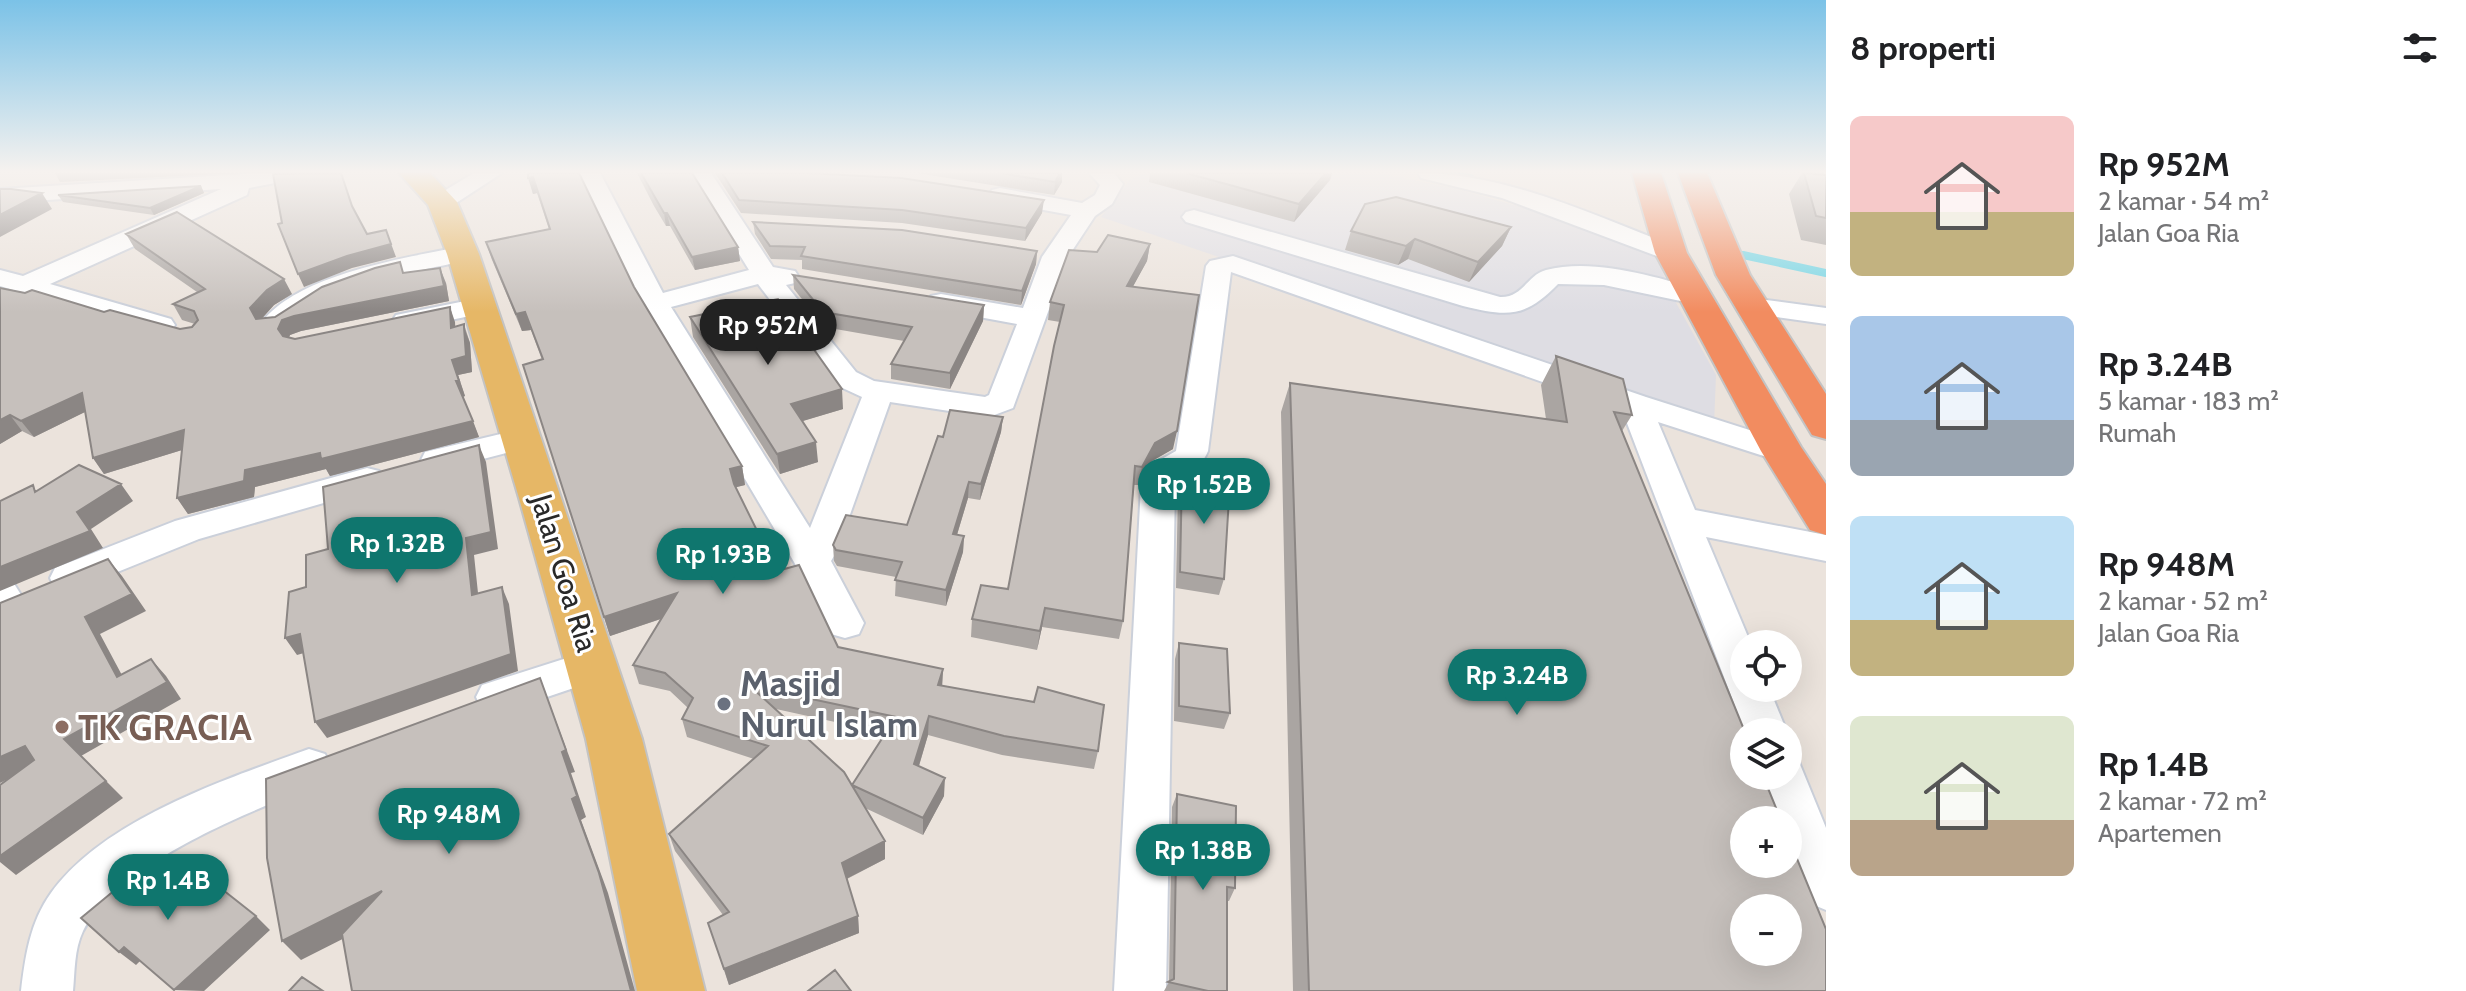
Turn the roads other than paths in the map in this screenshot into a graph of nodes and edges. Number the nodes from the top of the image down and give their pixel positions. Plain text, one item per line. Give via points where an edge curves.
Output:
1 (174, 219) edge
2 (445, 219) edge
3 (612, 219) edge
4 (731, 219) edge
5 (1080, 219) edge
6 (1202, 219) edge
7 (1580, 219) edge
8 (1660, 219) edge
9 (1711, 219) edge
10 (733, 223) junction
11 (765, 225) edge
12 (1024, 253) edge
13 (1671, 253) junction
14 (463, 254) junction
15 (1055, 257) junction
16 (764, 274) junction
17 (0, 278) edge
18 (807, 280) edge
19 (28, 284) junction
20 (1695, 296) junction
21 (923, 298) edge
22 (655, 303) junction
23 (480, 306) junction
24 (1751, 306) junction
25 (1826, 316) edge
26 (1032, 318) junction
27 (274, 325) edge
28 (376, 328) edge
29 (190, 334) edge
30 (879, 391) junction
31 (1635, 404) junction
32 (1826, 426) edge
33 (522, 439) junction
34 (1782, 451) junction
35 (1826, 519) edge
36 (1683, 520) junction
37 (1826, 548) edge
38 (811, 559) junction
39 (3, 603) edge
40 (845, 623) dead end
41 (1730, 640) edge
42 (592, 666) junction
43 (465, 708) edge
44 (348, 753) edge
45 (1788, 790) edge
46 (1826, 887) edge
47 (48, 991) edge
48 (72, 991) edge
49 (671, 991) edge
50 (1140, 991) edge

1 - 19 street
2 - 14 main road, Jalan Goa Ria
3 - 22 street
4 - 10 street
5 - 15 street
6 - 20 street via 1506,306 1534,297 1550,277 1568,275
7 - 13 street
8 - 13 highway
9 - 24 highway
10 - 11 street
10 - 16 street
12 - 15 street
13 - 20 highway
14 - 23 main road, Jalan Goa Ria
14 - 27 street via 347,281 299,302
15 - 26 street
16 - 18 street
16 - 22 street
16 - 30 street via 839,372
17 - 19 street
19 - 29 street
20 - 34 highway
21 - 26 street
22 - 38 street
23 - 28 street
23 - 33 main road, Jalan Goa Ria
24 - 25 street
24 - 32 highway
26 - 30 street via 996,406
30 - 38 street via 819,551
31 - 34 street
31 - 36 street
31 - 50 street via 1233,264 1219,266 1192,451 1189,459 1165,472 1158,486
33 - 39 street via 267,504
33 - 42 main road, Jalan Goa Ria
34 - 35 highway
36 - 37 street
36 - 41 street
38 - 40 street
42 - 43 street
42 - 49 main road, Jalan Goa Ria via 614,739
44 - 47 street via 214,806 157,834 120,860 64,917 53,942
45 - 46 street
47 - 48 street

